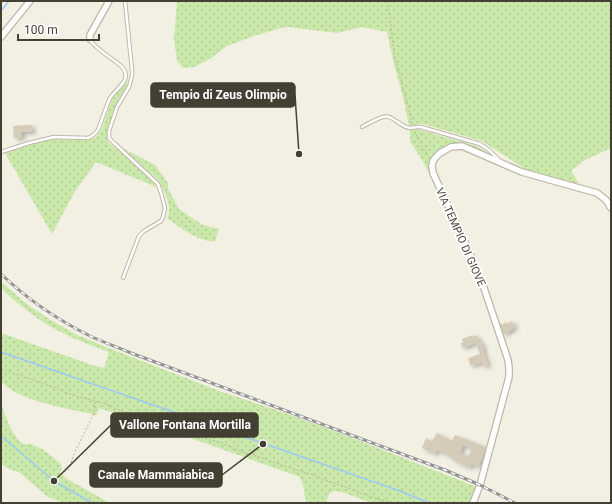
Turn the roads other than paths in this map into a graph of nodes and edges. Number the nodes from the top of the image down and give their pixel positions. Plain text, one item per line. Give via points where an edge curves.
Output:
1 (30, 1) edge
2 (109, 1) edge
3 (125, 1) edge
4 (1, 37) edge
5 (90, 40) joint
6 (362, 127) dead end
7 (1, 152) edge
8 (504, 164) junction
9 (611, 208) edge
10 (123, 278) dead end
11 (473, 503) edge

1 - 4 street
2 - 5 street via 90,35
3 - 10 lane via 132,76 129,87 117,107 109,138 158,184 165,212 161,221 139,236
5 - 7 lane via 122,67 126,74 121,86 110,98 96,134 88,138 54,137
6 - 8 lane, bridge via 387,116 404,128 421,127 480,144
8 - 9 street via 522,172 597,193
8 - 11 street, VIA TEMPIO DI GIOVE via 462,146 451,147 440,153 432,166 484,288 509,368 509,377

